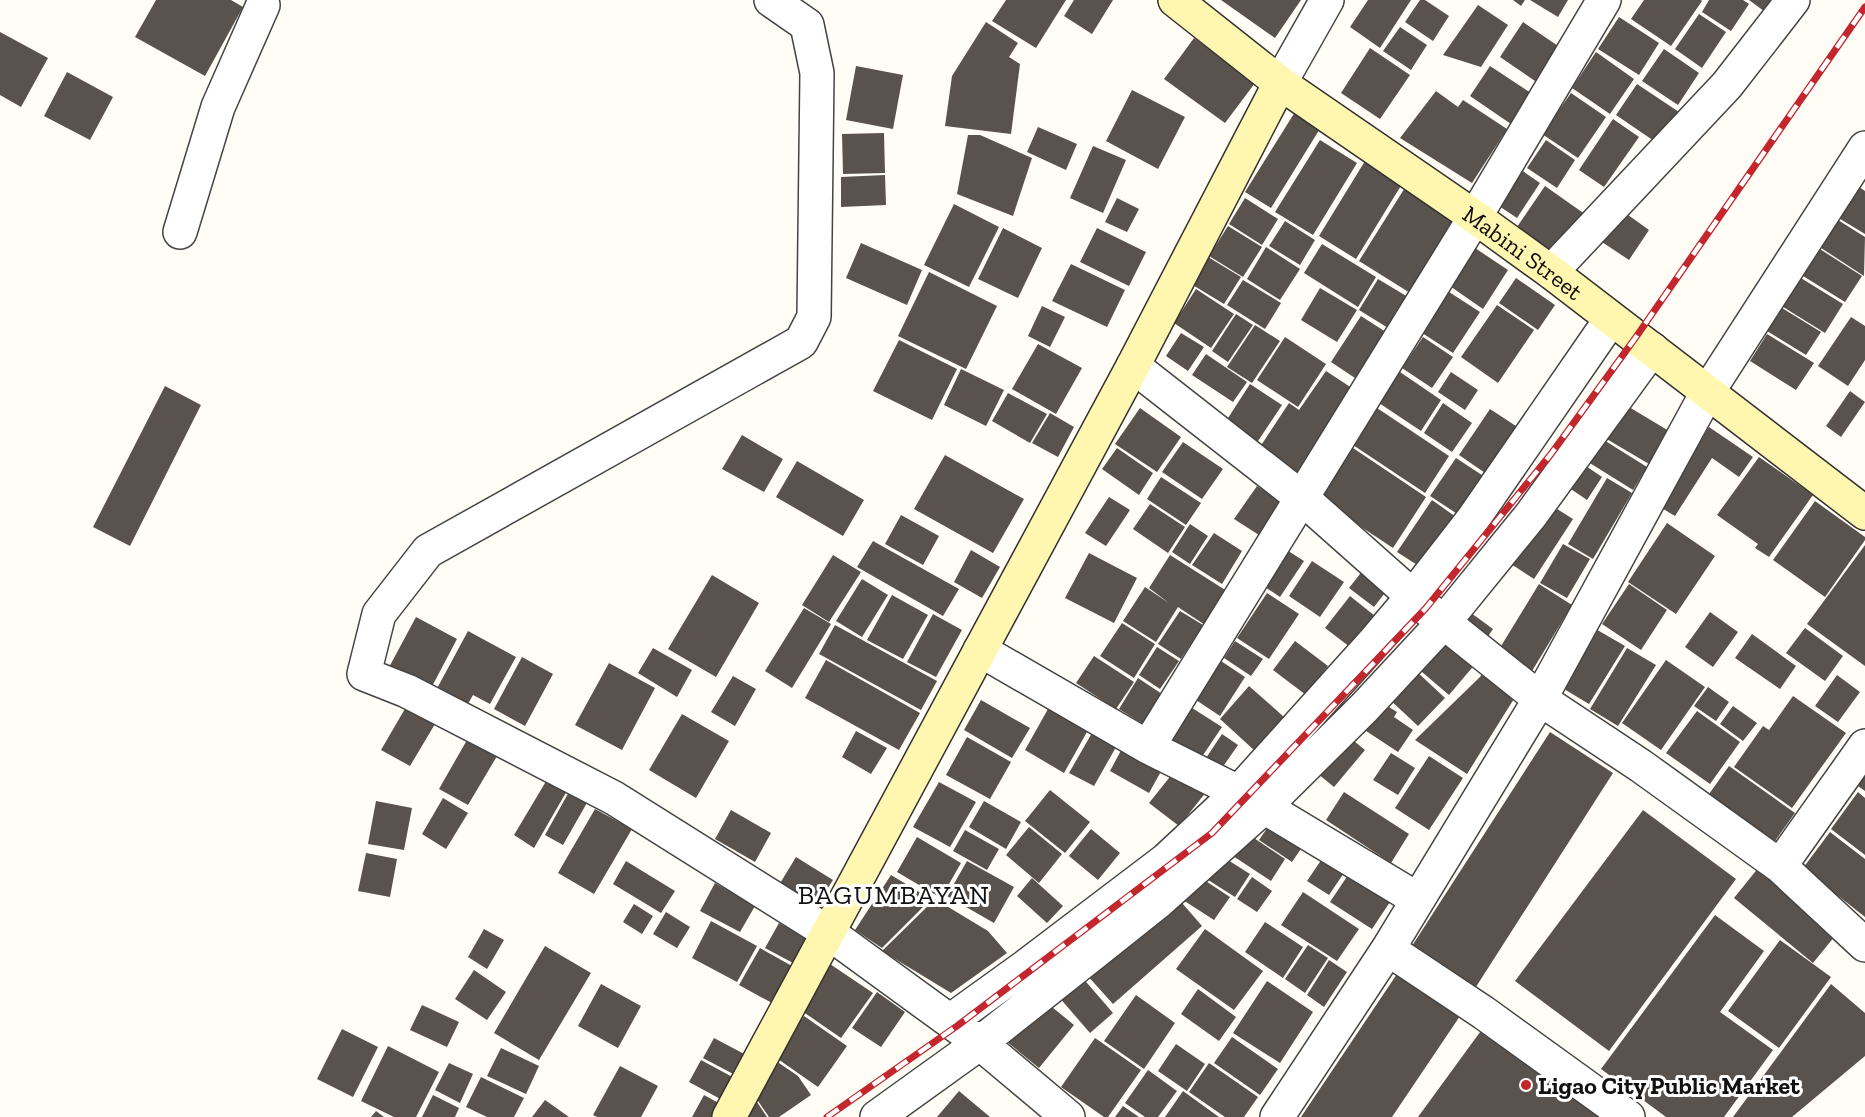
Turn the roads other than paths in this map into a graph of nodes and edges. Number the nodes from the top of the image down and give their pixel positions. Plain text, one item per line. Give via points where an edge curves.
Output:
1 (771, 0) edge
2 (1175, 0) edge
3 (1327, 0) edge
4 (1604, 0) edge
5 (1793, 0) edge
6 (261, 2) edge
7 (1280, 83) junction
8 (1865, 148) edge
9 (1475, 217) junction
10 (180, 232) dead end
11 (1551, 272) junction
12 (1611, 319) junction
13 (1652, 349) junction
14 (1133, 366) junction
15 (1707, 393) junction
16 (1302, 498) junction
17 (1865, 513) edge
18 (1414, 595) junction
19 (1444, 622) junction
20 (980, 650) junction
21 (1540, 699) junction
22 (1865, 746) edge
23 (1148, 747) junction
24 (1251, 800) junction
25 (1780, 866) junction
26 (1417, 899) junction
27 (829, 933) junction
28 (1865, 945) edge
29 (1388, 949) junction
30 (950, 1021) junction
31 (980, 1043) junction
32 (729, 1117) edge
33 (877, 1117) edge
34 (1068, 1117) edge
35 (1277, 1117) edge
36 (1628, 1117) edge

1 - 27 street via 807,25 818,73 814,317 801,342 428,551 379,614 364,674 407,691 614,798
2 - 7 street, Mabini Street
3 - 7 street
4 - 9 street
5 - 11 street via 1727,85
6 - 10 street via 218,107
7 - 9 street, Mabini Street
7 - 14 street
8 - 15 street
9 - 11 street, Mabini Street
9 - 16 street
11 - 12 street, Mabini Street
12 - 13 street, Mabini Street
12 - 18 street via 1473,519
13 - 15 street, Mabini Street
13 - 19 street via 1531,515
14 - 16 street
14 - 20 street
15 - 17 street, Mabini Street
15 - 21 street
16 - 18 street
16 - 23 street
18 - 19 street
18 - 24 street
19 - 21 street
19 - 24 street via 1364,708
20 - 23 street
20 - 27 street
21 - 25 street
21 - 26 street
22 - 25 street
23 - 24 street
24 - 26 street
24 - 30 street
24 - 31 street via 1159,901
25 - 28 street
26 - 29 street
27 - 30 street
27 - 32 street
29 - 35 street
29 - 36 street
30 - 31 street
31 - 33 street
31 - 34 street

